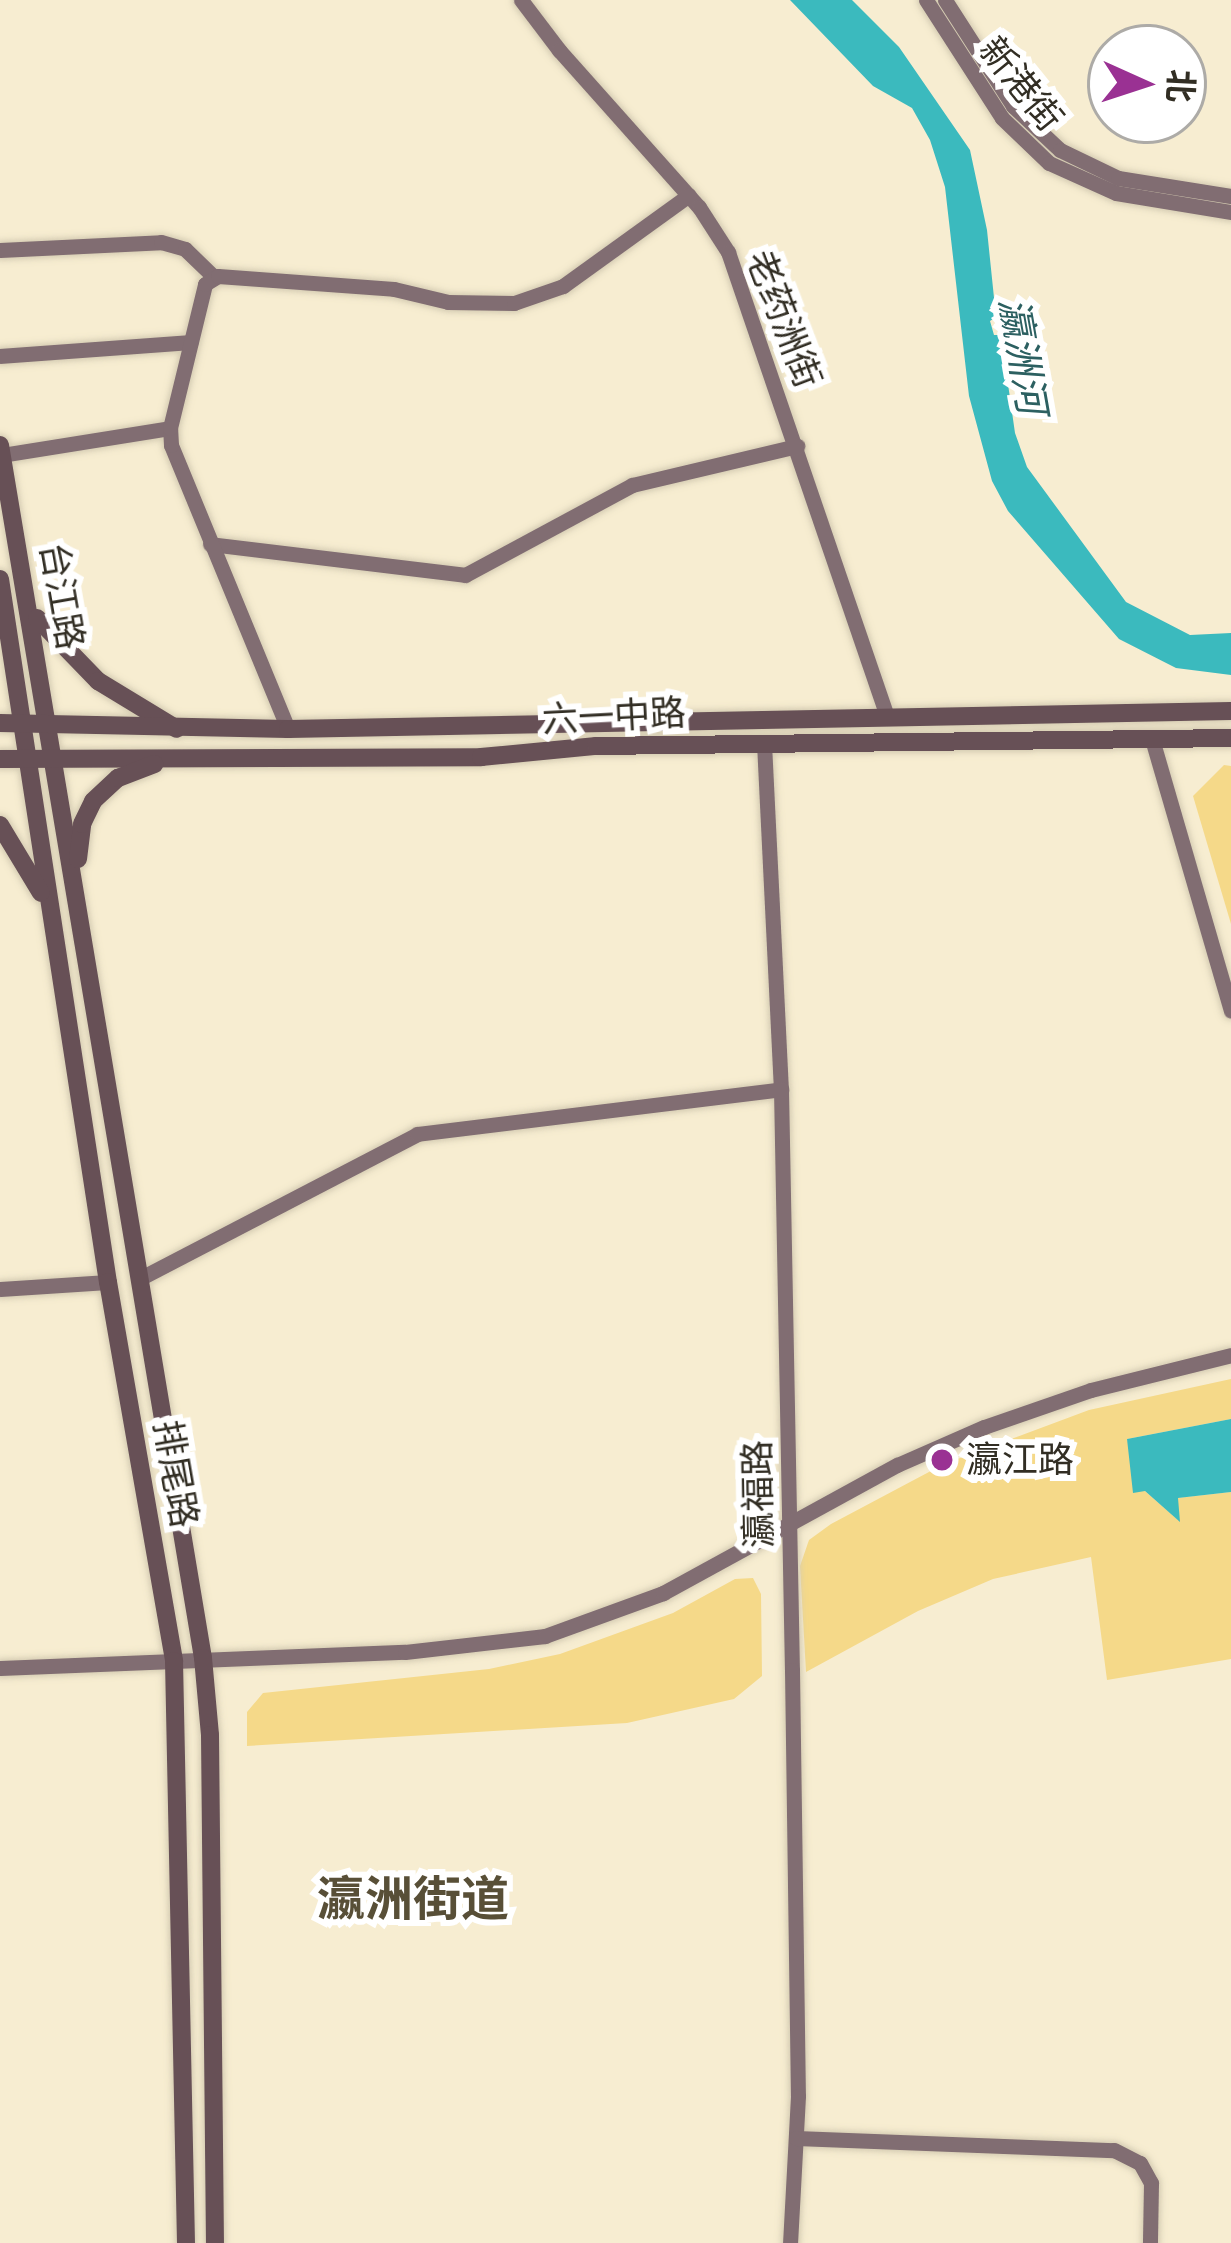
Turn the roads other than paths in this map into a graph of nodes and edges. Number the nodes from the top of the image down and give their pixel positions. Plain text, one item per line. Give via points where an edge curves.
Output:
1 (521, 0) edge
2 (926, 0) edge
3 (945, 0) edge
4 (688, 195) junction
5 (1231, 196) edge
6 (1231, 212) edge
7 (0, 250) edge
8 (212, 276) junction
9 (190, 342) junction
10 (0, 356) edge
11 (170, 428) junction
12 (797, 446) junction
13 (1, 450) edge
14 (210, 544) junction
15 (0, 579) edge
16 (28, 593) junction
17 (1231, 711) edge
18 (887, 716) junction
19 (0, 723) edge
20 (26, 724) junction
21 (50, 725) junction
22 (177, 729) junction
23 (289, 729) junction
24 (1231, 738) edge
25 (1152, 739) junction
26 (764, 743) junction
27 (0, 759) edge
28 (173, 759) junction
29 (31, 760) junction
30 (55, 760) junction
31 (0, 825) edge
32 (77, 906) junction
33 (49, 908) junction
34 (1231, 1012) edge
35 (781, 1090) junction
36 (139, 1279) junction
37 (107, 1282) junction
38 (0, 1289) edge
39 (1231, 1355) edge
40 (787, 1527) junction
41 (203, 1658) junction
42 (174, 1661) junction
43 (0, 1668) edge
44 (796, 2138) junction
45 (186, 2243) edge
46 (215, 2243) edge
47 (790, 2243) edge
48 (1150, 2243) edge

1 - 4 street, 老药洲街
2 - 6 street, 新港街 via 1002,118 1049,163 1116,194
3 - 5 street, 新港街 via 1013,106 1060,150 1118,178
4 - 8 street via 562,286 514,303
4 - 12 street, 老药洲街 via 743,284
7 - 8 street via 161,242 185,249
8 - 9 street
9 - 10 street
9 - 11 street
11 - 13 street
11 - 14 street
12 - 14 street via 632,485 465,575
12 - 18 street, 老药洲街
13 - 16 main road, 台江路
14 - 23 street
15 - 20 main road, 台江路
16 - 21 main road, 台江路
16 - 22 main road via 47,633 74,661
17 - 18 main road, 六一中路
18 - 23 main road, 六一中路
19 - 20 main road, 六一中路
20 - 21 main road, 六一中路
20 - 29 main road, 排尾路
21 - 22 main road, 六一中路
21 - 30 main road, 台江路
22 - 23 main road, 六一中路
24 - 25 main road, 六一中路
25 - 26 main road, 六一中路
25 - 34 street
26 - 28 main road, 六一中路 via 481,757
26 - 35 street, 瀛福路
27 - 29 main road, 六一中路
28 - 30 main road, 六一中路
28 - 32 main road via 118,778 93,801 80,833
29 - 30 main road, 六一中路
29 - 33 main road, 排尾路
30 - 32 main road, 排尾路
31 - 33 main road
32 - 36 main road, 排尾路
33 - 37 main road, 排尾路
35 - 36 street via 417,1134
35 - 40 street, 瀛福路
36 - 41 main road, 排尾路
37 - 38 street
37 - 42 main road, 排尾路
39 - 40 street via 1020,1413 897,1465
40 - 41 street via 642,1603 545,1636 481,1647
40 - 44 street, 瀛福路
41 - 42 street
41 - 46 main road, 排尾路
42 - 43 street
42 - 45 main road, 排尾路
44 - 47 street, 瀛福路
44 - 48 street via 1114,2150 1140,2163 1151,2183

